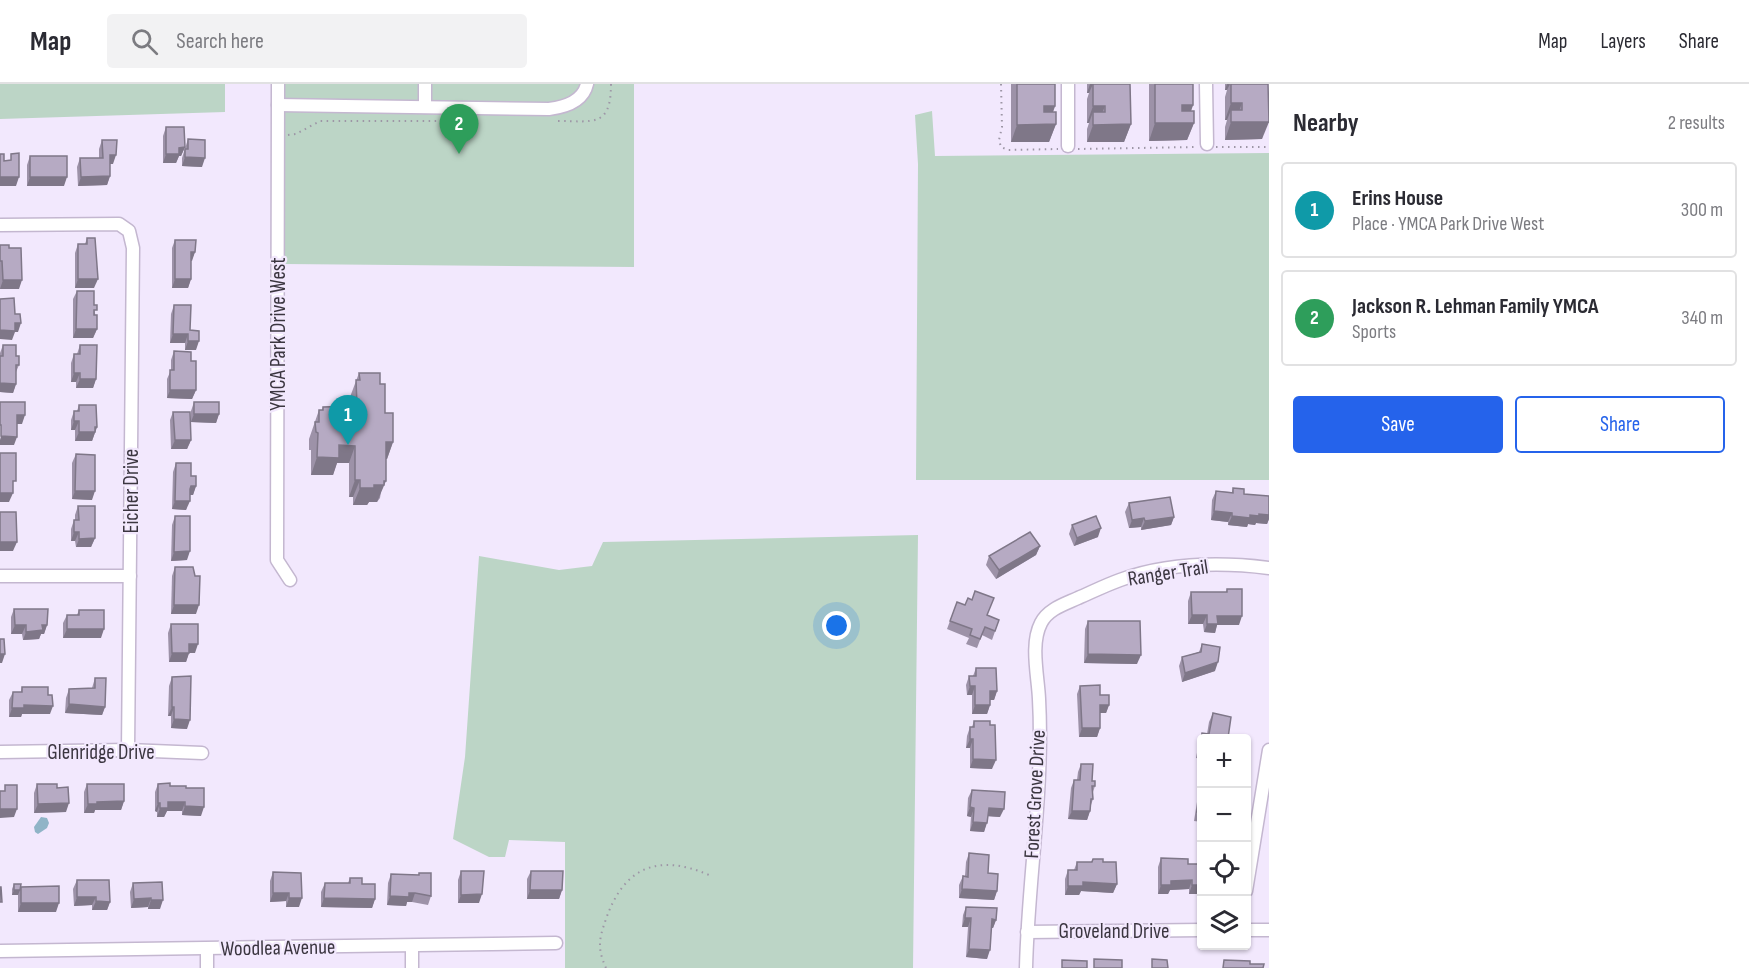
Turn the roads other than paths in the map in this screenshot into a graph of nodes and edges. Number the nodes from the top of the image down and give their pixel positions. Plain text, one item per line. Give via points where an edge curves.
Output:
1 (278, 84) edge
2 (425, 84) edge
3 (587, 84) edge
4 (1068, 84) edge
5 (1206, 84) edge
6 (278, 105) junction
7 (425, 107) junction
8 (1203, 146) road end
9 (1065, 148) road end
10 (0, 225) edge
11 (1269, 568) edge
12 (0, 576) edge
13 (130, 576) junction
14 (290, 580) dead end
15 (1042, 620) joint
16 (128, 750) junction
17 (1269, 750) edge
18 (0, 752) edge
19 (202, 753) dead end
20 (1251, 860) edge
21 (1197, 930) edge
22 (1251, 930) edge
23 (1269, 930) edge
24 (1027, 932) junction
25 (556, 943) dead end
26 (412, 946) junction
27 (207, 949) junction
28 (0, 951) edge
29 (207, 968) edge
30 (412, 968) edge
31 (1026, 968) edge

1 - 6 street, YMCA Park Drive West
2 - 7 street
3 - 7 street via 581,97 562,108
4 - 9 street
5 - 8 street
6 - 7 street
6 - 14 street, YMCA Park Drive West via 277,560
10 - 13 street, Eicher Drive via 119,224 129,231 133,248
11 - 15 street, Ranger Trail via 1214,565 1154,571 1120,580 1053,610
12 - 13 street
13 - 16 street, Eicher Drive
15 - 24 street, Forest Grove Drive via 1035,636 1038,776
16 - 18 street, Glenridge Drive
16 - 19 street, Glenridge Drive
17 - 20 street
21 - 24 street, Groveland Drive
22 - 23 street
24 - 31 street, Forest Grove Drive
25 - 26 street, Woodlea Avenue
26 - 27 street, Woodlea Avenue
26 - 30 street
27 - 28 street, Woodlea Avenue
27 - 29 street

